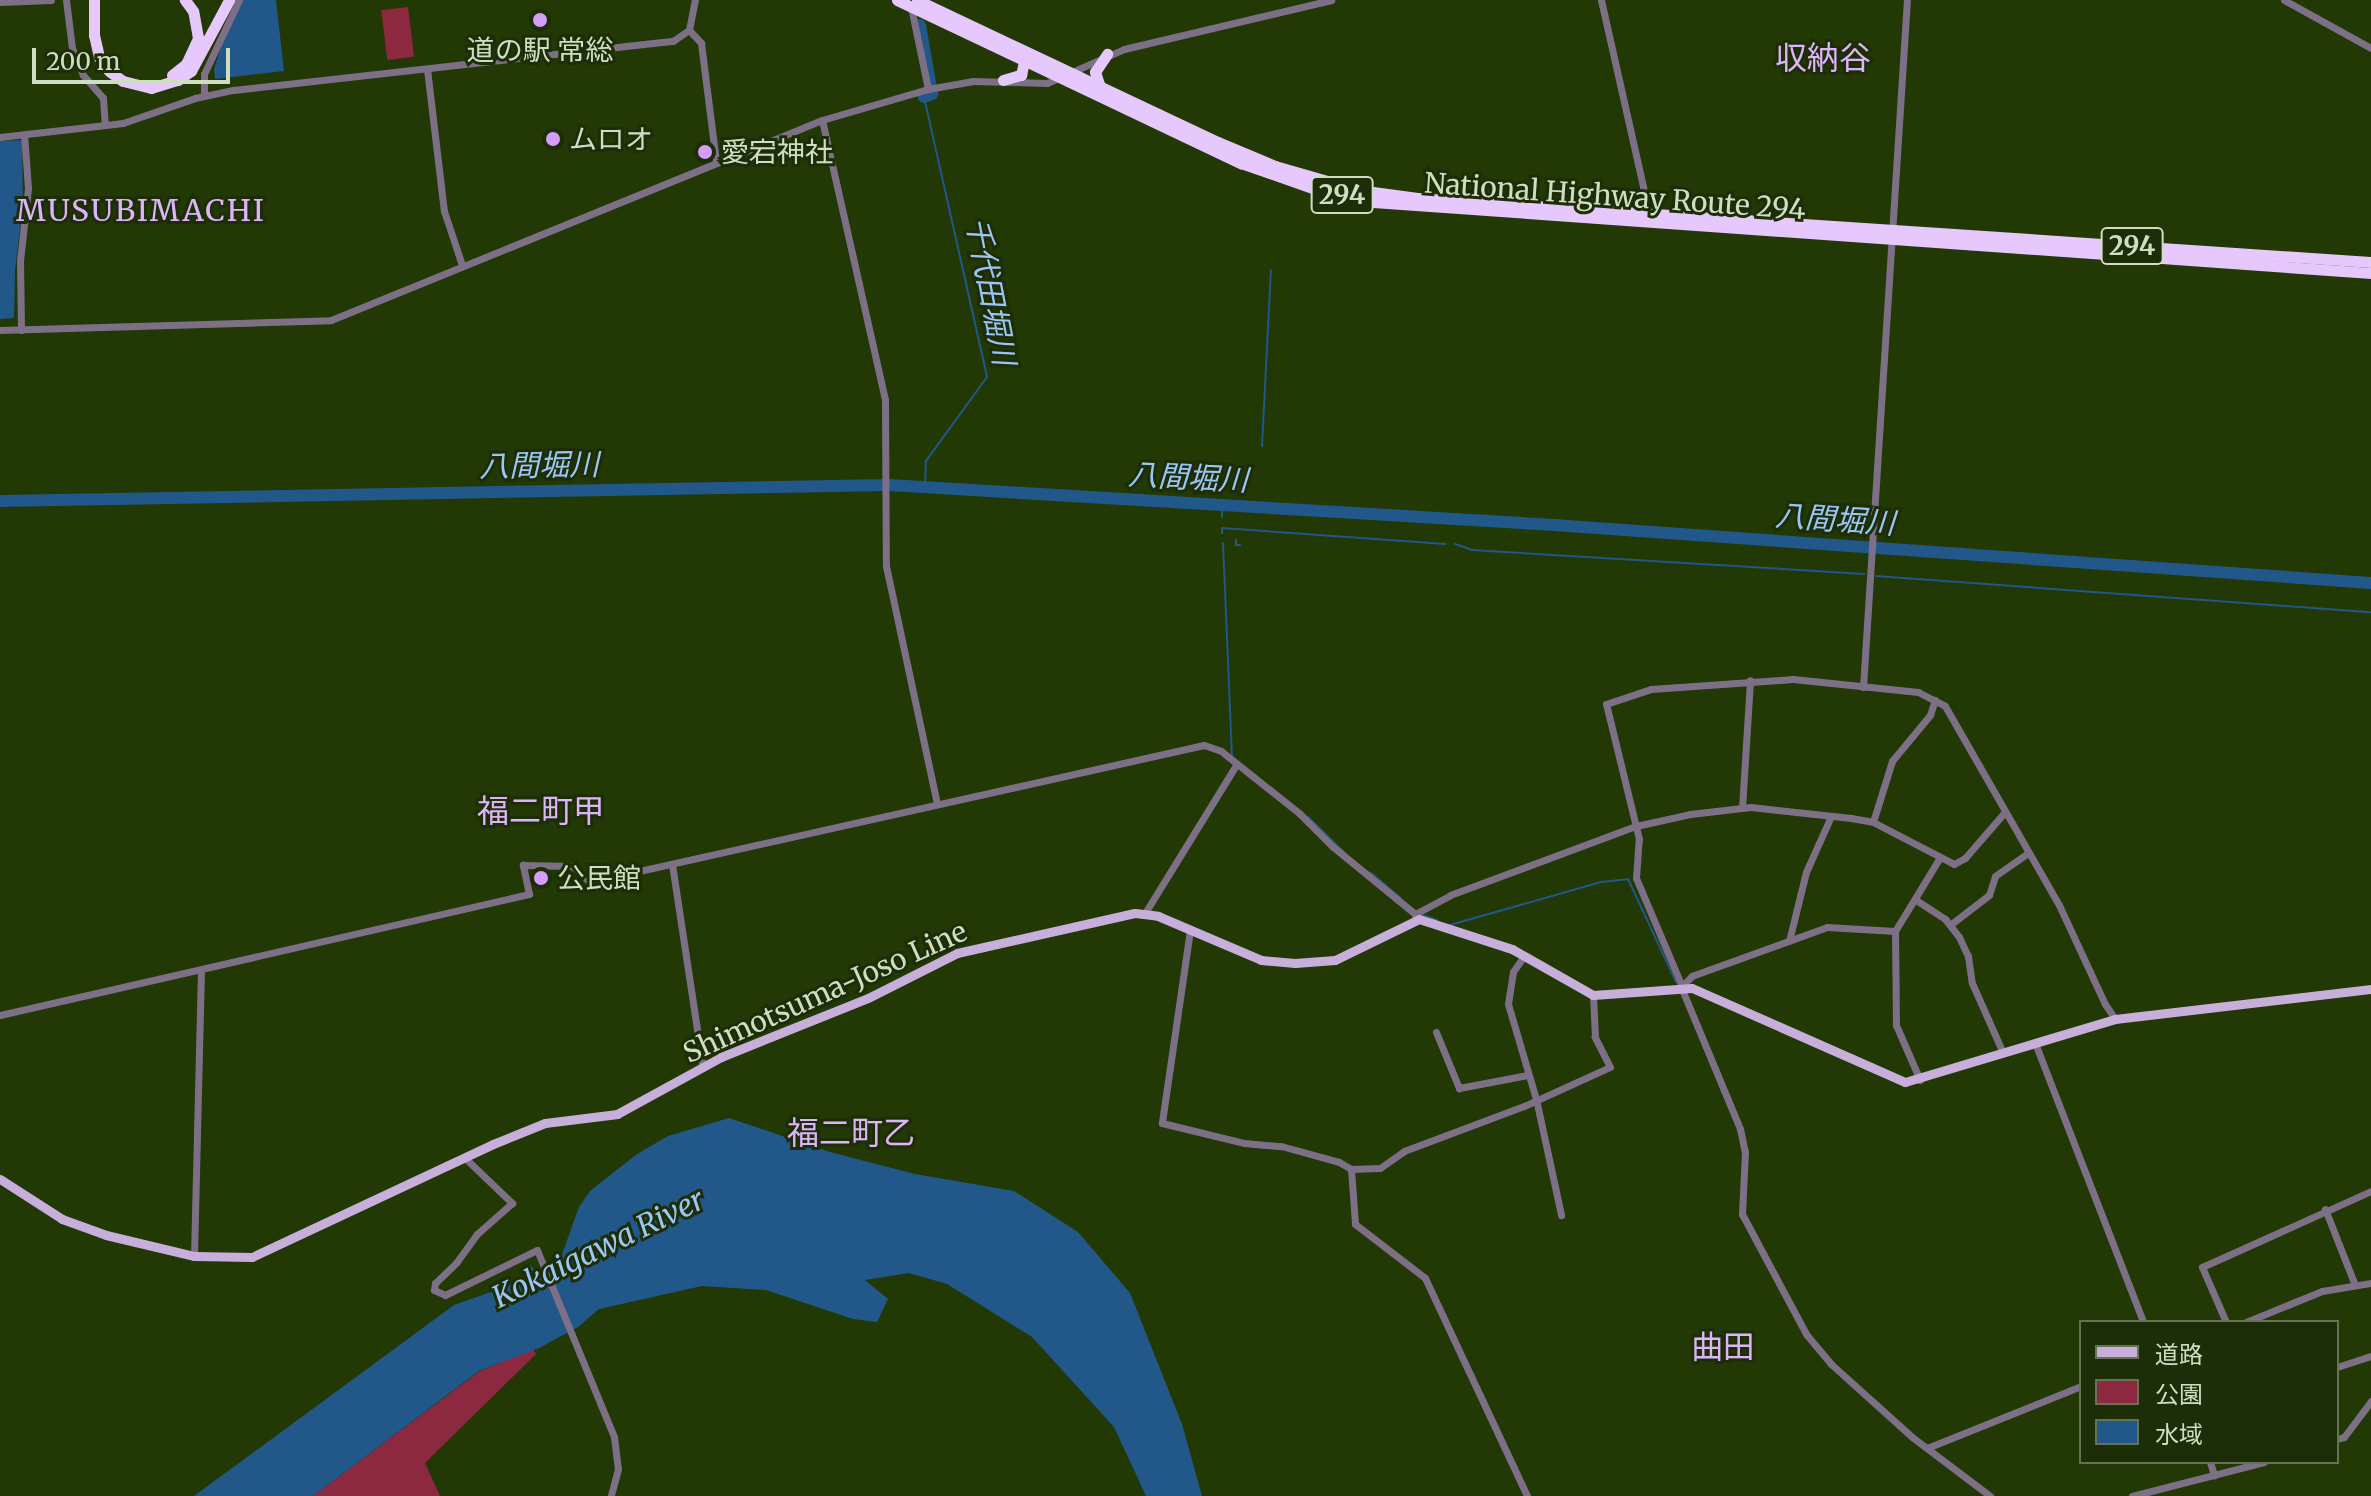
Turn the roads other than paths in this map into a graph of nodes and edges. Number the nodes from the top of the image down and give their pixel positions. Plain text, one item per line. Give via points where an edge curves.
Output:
1 (51, 0) edge
2 (66, 0) edge
3 (94, 0) edge
4 (100, 0) edge
5 (185, 0) edge
6 (229, 0) edge
7 (239, 0) edge
8 (695, 0) edge
9 (897, 0) edge
10 (1331, 0) edge
11 (1601, 0) edge
12 (1907, 0) edge
13 (2284, 0) edge
14 (0, 2) edge
15 (914, 3) edge
16 (689, 30) junction
17 (2371, 48) edge
18 (1107, 54) junction
19 (1024, 62) junction
20 (427, 69) junction
21 (1072, 72) junction
22 (1060, 79) junction
23 (1003, 80) junction
24 (1099, 84) junction
25 (928, 89) junction
26 (204, 96) junction
27 (822, 120) junction
28 (105, 125) junction
29 (24, 134) junction
30 (0, 137) edge
31 (716, 162) junction
32 (1647, 219) junction
33 (1893, 235) junction
34 (2371, 262) edge
35 (462, 265) junction
36 (2371, 273) edge
37 (0, 330) edge
38 (21, 330) junction
39 (1750, 680) junction
40 (1863, 687) junction
41 (1935, 700) junction
42 (1236, 765) junction
43 (937, 803) junction
44 (1742, 808) junction
45 (2004, 813) junction
46 (1831, 816) junction
47 (1873, 822) junction
48 (1636, 826) junction
49 (2028, 853) junction
50 (1939, 859) junction
51 (672, 864) junction
52 (1916, 900) junction
53 (1145, 913) junction
54 (1415, 917) junction
55 (1950, 925) junction
56 (1190, 930) junction
57 (1895, 931) junction
58 (1789, 941) junction
59 (1524, 956) junction
60 (201, 970) junction
61 (1681, 985) junction
62 (2371, 989) edge
63 (1593, 995) junction
64 (0, 1015) edge
65 (2115, 1019) junction
66 (1436, 1032) dead end
67 (2035, 1043) junction
68 (2003, 1053) junction
69 (703, 1068) junction
70 (1528, 1075) junction
71 (1920, 1080) junction
72 (1536, 1099) junction
73 (466, 1159) junction
74 (1351, 1169) junction
75 (0, 1179) edge
76 (2371, 1191) edge
77 (2325, 1209) junction
78 (1561, 1215) dead end
79 (194, 1256) junction
80 (2371, 1283) edge
81 (2355, 1285) junction
82 (2142, 1320) edge
83 (2225, 1320) edge
84 (2251, 1320) edge
85 (2371, 1356) edge
86 (2339, 1366) edge
87 (2079, 1387) edge
88 (2371, 1401) edge
89 (2339, 1438) edge
90 (1927, 1448) junction
91 (2211, 1464) edge
92 (2245, 1465) edge
93 (2214, 1475) junction
94 (611, 1496) edge
95 (1527, 1496) edge
96 (1990, 1496) edge
97 (2132, 1496) edge

1 - 14 street
2 - 28 street via 72,48 83,75 101,94
3 - 6 highway via 99,57 123,81 151,88 191,71
4 - 5 highway via 107,57 129,77 151,80 175,74 193,52 197,22
7 - 26 street via 204,74
8 - 16 street
9 - 15 highway, National Highway Route 294 / 294
10 - 18 street
11 - 32 street
12 - 33 street
13 - 17 street
15 - 19 highway, National Highway Route 294 / 294
15 - 21 highway, National Highway Route 294 / 294
15 - 25 street
16 - 20 street via 661,43
16 - 31 street via 701,43
18 - 21 street
18 - 24 highway via 1095,72
19 - 22 highway, National Highway Route 294 / 294
19 - 23 highway via 1021,75
20 - 26 street
20 - 35 street via 444,211
21 - 22 street
21 - 24 highway, National Highway Route 294 / 294
22 - 23 street via 1037,86
22 - 32 highway, National Highway Route 294 / 294 via 1241,163 1315,189 1373,202
23 - 25 street
24 - 32 highway, National Highway Route 294 / 294 via 1218,142 1317,180 1417,198
25 - 27 street
26 - 28 street
27 - 31 street
27 - 43 street via 885,400 886,566
28 - 29 street
29 - 30 street
29 - 38 street via 28,188 20,261
31 - 35 street
32 - 33 highway, National Highway Route 294 / 294
33 - 34 highway, National Highway Route 294 / 294
33 - 36 highway, National Highway Route 294 / 294
33 - 40 street
35 - 38 street via 331,320
37 - 38 street
39 - 40 street
39 - 44 street
39 - 48 street via 1651,689 1606,704
40 - 41 street via 1918,692
41 - 45 street via 1945,706
41 - 47 street via 1930,715 1892,761
42 - 43 street via 1204,745
42 - 53 street
42 - 54 street via 1299,813
43 - 51 street
44 - 46 street
44 - 48 street
45 - 49 street
45 - 50 street via 1965,858 1954,864
46 - 47 street
46 - 58 street via 1806,872
47 - 50 street
48 - 54 street via 1450,895
48 - 61 street via 1636,878
49 - 55 street via 1995,876 1989,895
49 - 65 street
50 - 52 street
51 - 60 street via 590,882 572,866 523,865 529,894
51 - 69 street
52 - 55 street
52 - 57 street
53 - 56 main road
53 - 69 main road, Shimotsuma-Joso Line via 957,953 868,998
54 - 56 main road via 1352,954 1320,962 1261,960
54 - 59 main road
55 - 68 street via 1968,956 1972,983
56 - 74 street via 1162,1123 1244,1143 1281,1146
57 - 58 street via 1827,927
57 - 71 street via 1896,1025
58 - 61 street via 1692,976
59 - 63 main road
59 - 70 street via 1513,972 1508,1004
60 - 64 street
60 - 79 street
61 - 63 main road
61 - 71 main road via 1888,1076
61 - 90 street via 1740,1129 1745,1152 1742,1214 1786,1301 1831,1364
62 - 65 main road
63 - 72 street via 1595,1037 1610,1067
65 - 67 main road
66 - 70 street via 1459,1088
67 - 68 main road
67 - 82 street
68 - 71 main road
69 - 73 main road, Shimotsuma-Joso Line via 617,1114 545,1123
70 - 72 street
72 - 74 street via 1404,1151 1380,1168
72 - 78 street
73 - 79 main road, Shimotsuma-Joso Line via 263,1254
73 - 94 street via 512,1203 477,1234 434,1290 445,1295 537,1250 614,1437 618,1469
74 - 95 street via 1355,1224 1425,1278
75 - 79 main road, Shimotsuma-Joso Line via 62,1219
76 - 77 street
77 - 81 street
77 - 83 street via 2202,1267
80 - 81 street
81 - 84 street via 2322,1291
85 - 86 street
87 - 90 street
88 - 89 street
90 - 96 street
91 - 93 street
92 - 93 street
93 - 97 street

